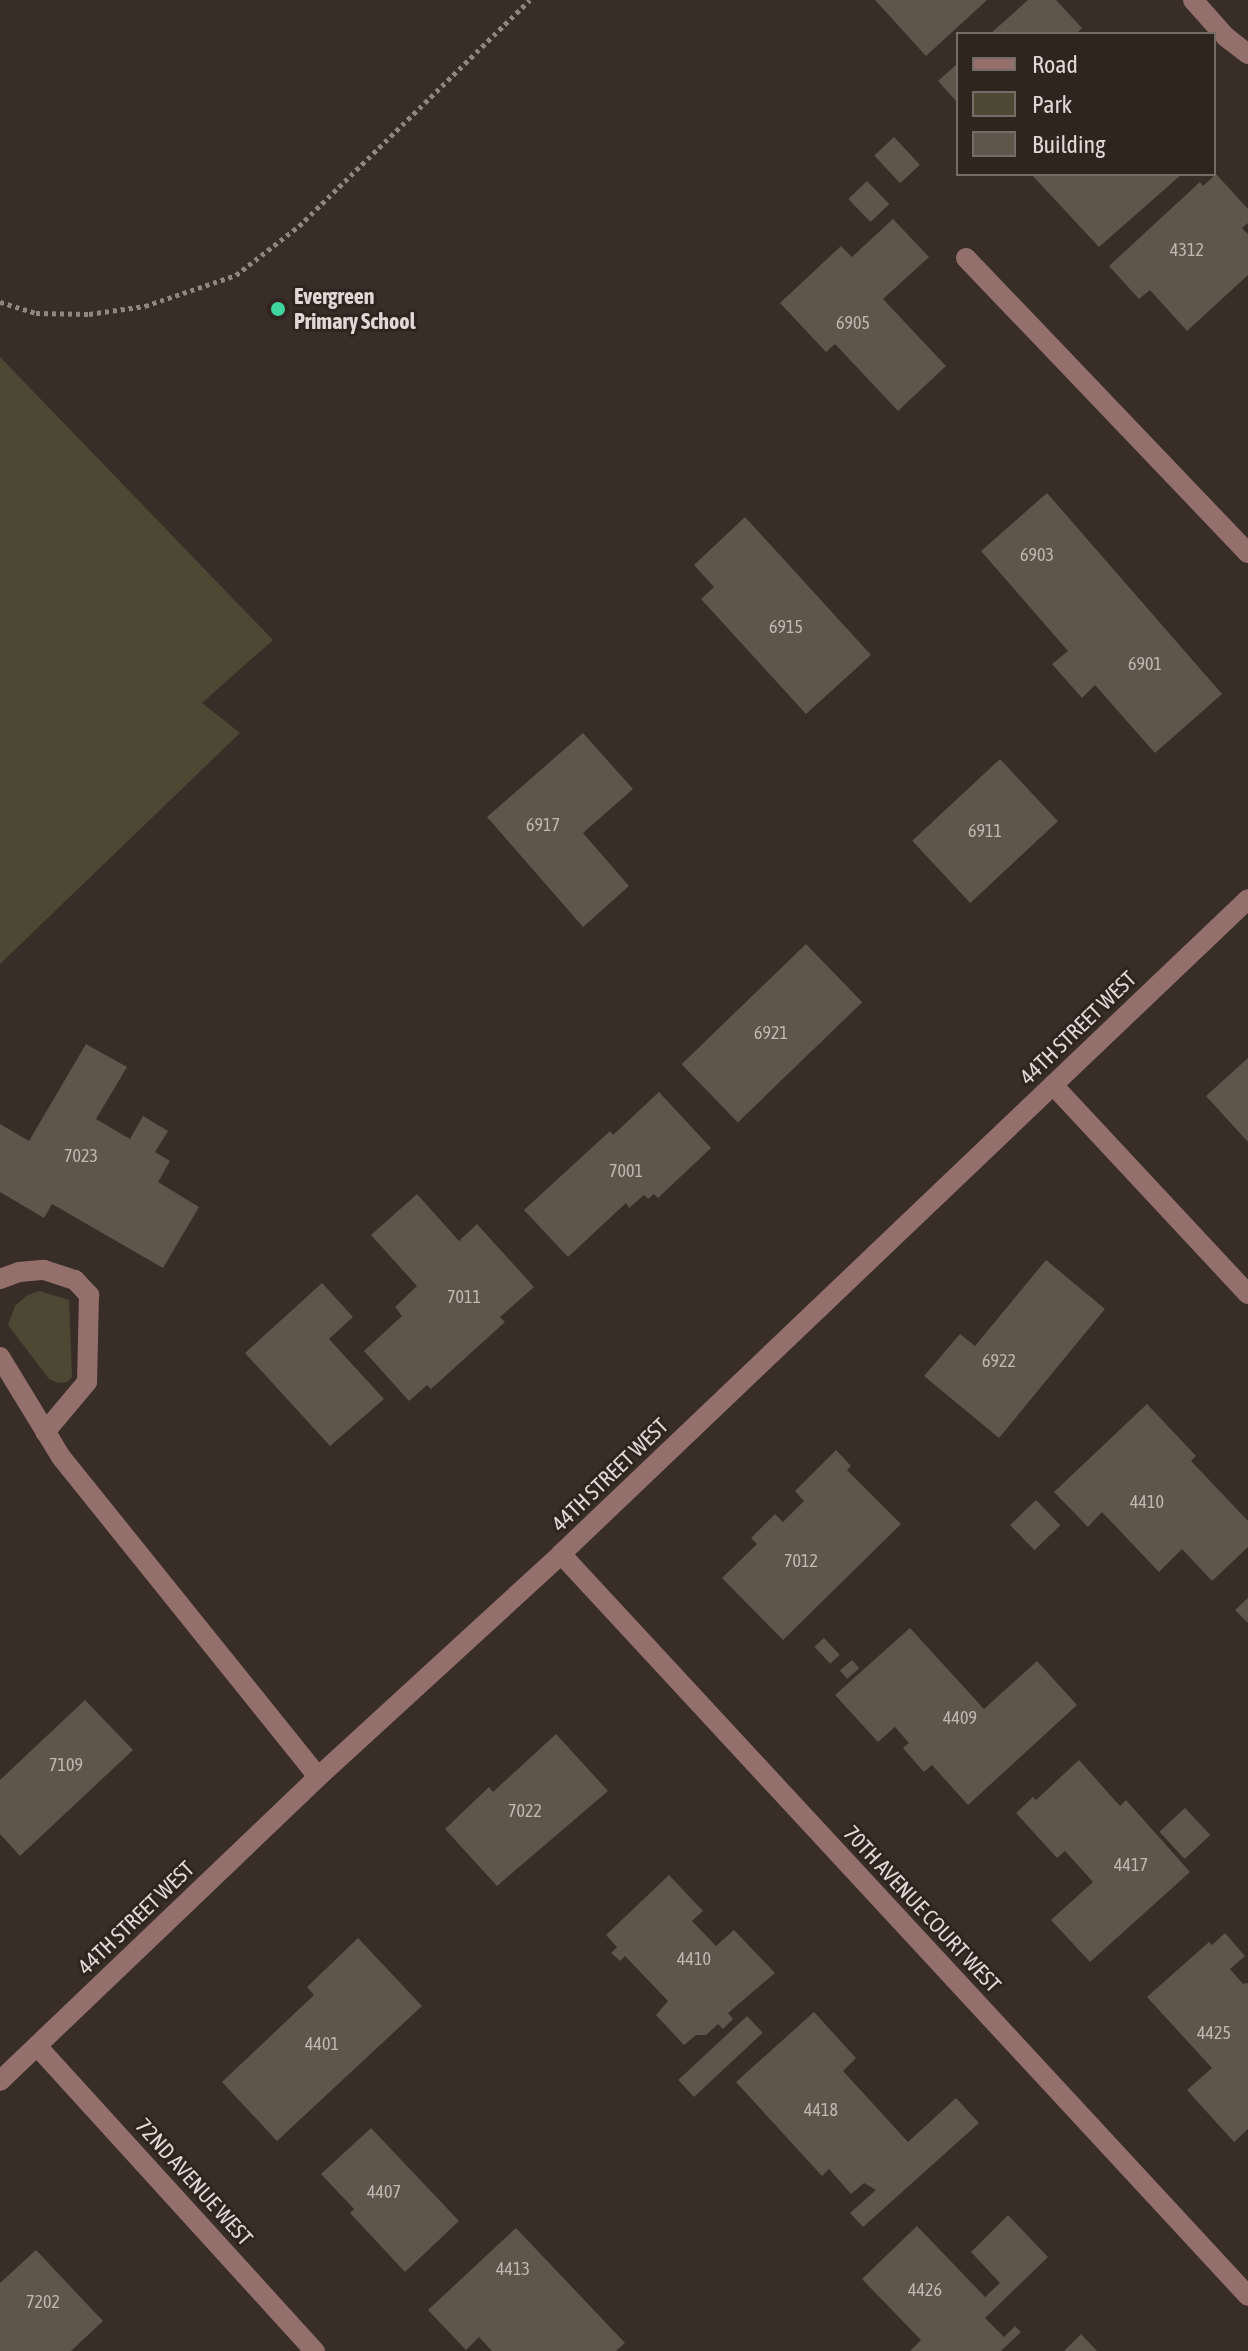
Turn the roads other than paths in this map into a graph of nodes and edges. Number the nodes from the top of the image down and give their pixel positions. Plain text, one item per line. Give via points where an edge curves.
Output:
1 (1193, 0) edge
2 (1248, 54) edge
3 (966, 258) dead end
4 (1248, 553) edge
5 (1248, 899) edge
6 (1053, 1085) junction
7 (0, 1279) edge
8 (1248, 1294) edge
9 (0, 1357) edge
10 (45, 1432) junction
11 (561, 1554) junction
12 (318, 1777) junction
13 (37, 2046) junction
14 (0, 2081) edge
15 (1248, 2296) edge
16 (315, 2351) edge

1 - 2 street
3 - 4 street
5 - 6 street, 44TH STREET WEST
6 - 8 street
6 - 11 street, 44TH STREET WEST
7 - 10 street via 44,1270 75,1280 89,1295 87,1382
9 - 10 street
10 - 12 street
11 - 12 street, 44TH STREET WEST
11 - 15 street, 70TH AVENUE COURT WEST
12 - 13 street, 44TH STREET WEST
13 - 14 street, 44TH STREET WEST
13 - 16 street, 72ND AVENUE WEST

